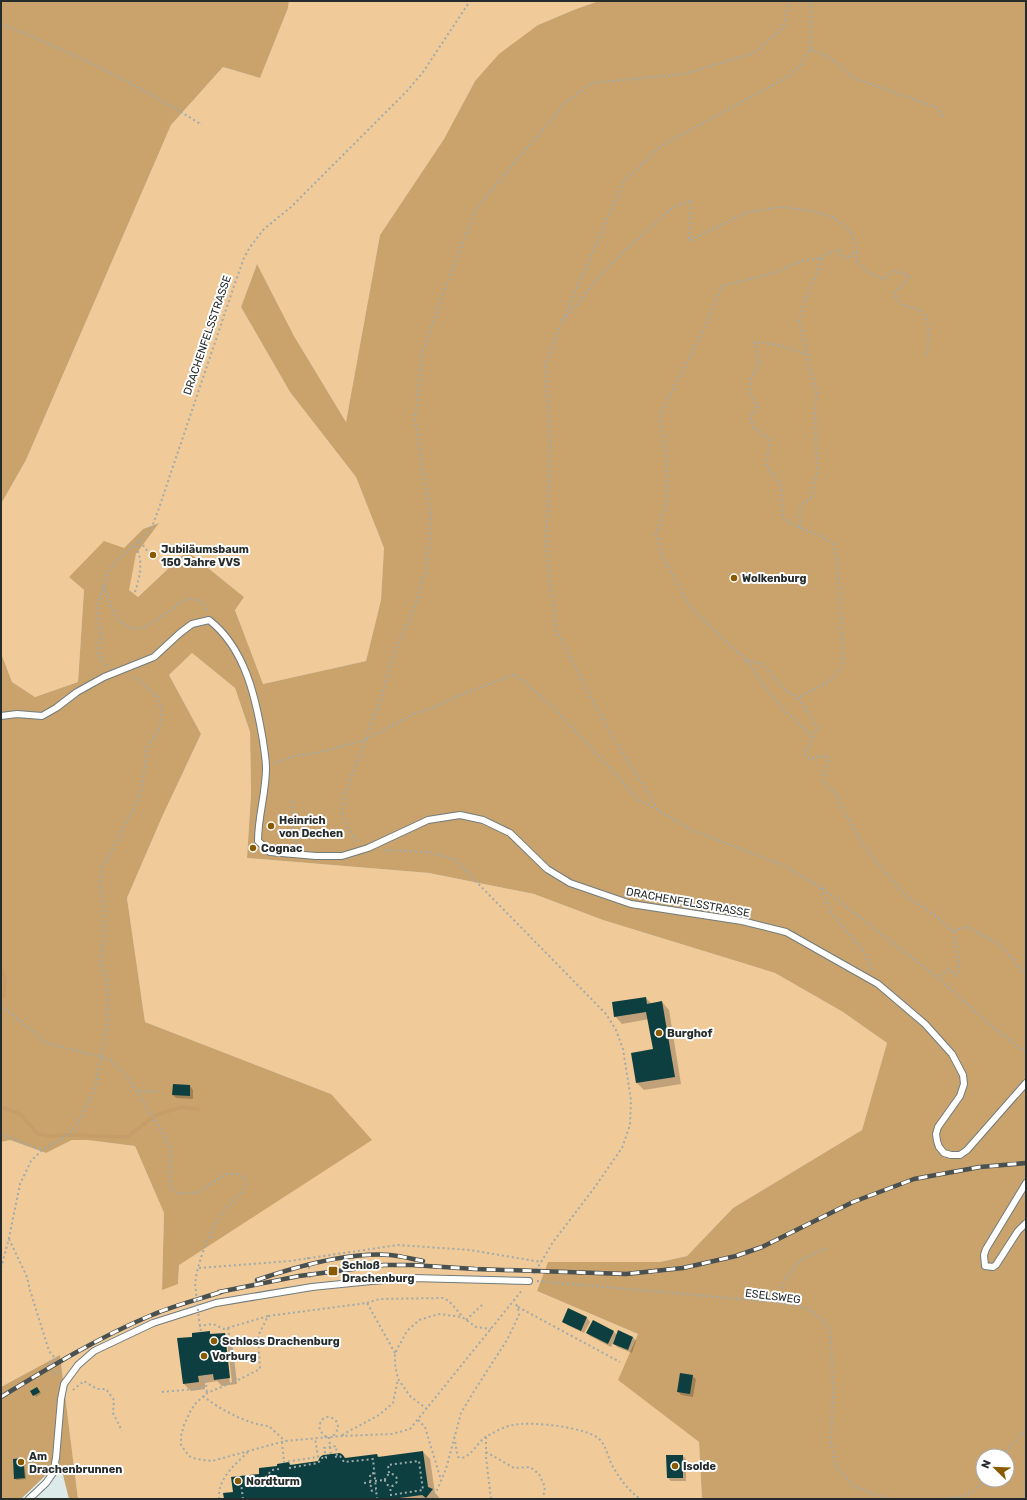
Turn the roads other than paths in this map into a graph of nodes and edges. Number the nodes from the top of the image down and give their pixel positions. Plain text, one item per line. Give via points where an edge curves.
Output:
1 (1, 716) edge
2 (1026, 1083) edge
3 (1026, 1183) edge
4 (1026, 1223) edge
5 (530, 1281) road end
6 (29, 1499) edge

1 - 2 lane, DRACHENFELSSTRASSE via 42,716 77,692 120,670 154,657 192,624 209,620 223,633 239,657 250,681 259,717 266,766 258,841 270,852 342,856 365,849 428,820 460,815 483,820 510,833 547,869 570,883 630,904 742,921 786,932 878,984 938,1037 952,1054 963,1074 964,1084 960,1096 938,1126 936,1134 939,1147 944,1152 960,1155 967,1150
3 - 4 lane via 986,1249 985,1266 993,1268 996,1265
5 - 6 lane via 412,1278 312,1287 216,1303 154,1323 94,1351 78,1365 64,1384 53,1473

